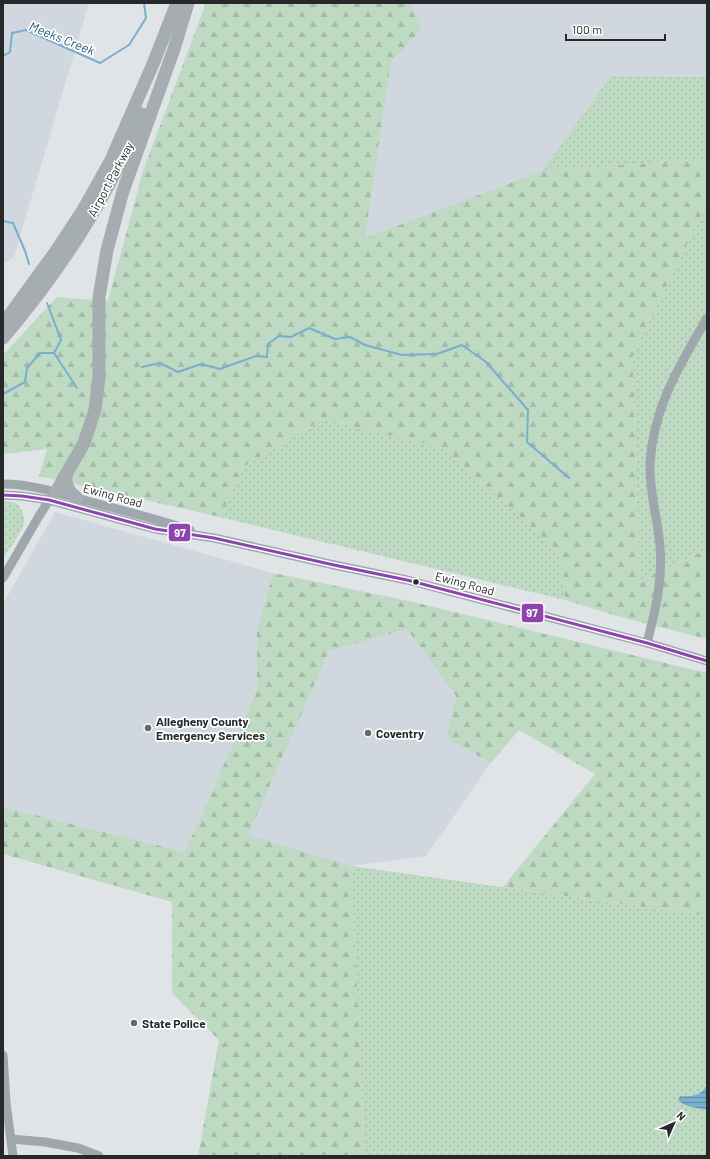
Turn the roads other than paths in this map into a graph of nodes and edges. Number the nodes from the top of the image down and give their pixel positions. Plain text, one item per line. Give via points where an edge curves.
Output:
1 (177, 3) edge
2 (188, 3) edge
3 (39, 275) junction
4 (3, 315) edge
5 (707, 318) edge
6 (3, 324) edge
7 (3, 338) edge
8 (66, 475) junction
9 (3, 484) edge
10 (3, 495) edge
11 (52, 496) junction
12 (77, 498) junction
13 (214, 538) junction
14 (3, 578) edge
15 (647, 643) junction
16 (707, 661) edge
17 (3, 1055) edge
18 (11, 1139) junction
19 (13, 1156) edge
20 (99, 1156) edge

1 - 3 highway, Airport Parkway via 110,162 83,210
2 - 7 highway, Airport Parkway via 139,122 92,214 31,305
2 - 8 highway via 116,211 99,297 99,377 95,410 84,443
3 - 4 highway
3 - 6 highway, Airport Parkway
5 - 15 street via 672,380 654,431 650,468 661,573 659,595
8 - 11 highway
8 - 12 highway via 67,486
9 - 11 street, Ewing Road via 22,486
10 - 11 street, Ewing Road
11 - 12 street, Ewing Road
11 - 13 street, Ewing Road via 155,529
11 - 14 street
12 - 13 street, Ewing Road via 158,519
13 - 15 street, Ewing Road via 407,580
15 - 16 street, Ewing Road
17 - 18 street
18 - 19 street
18 - 20 street via 78,1148

